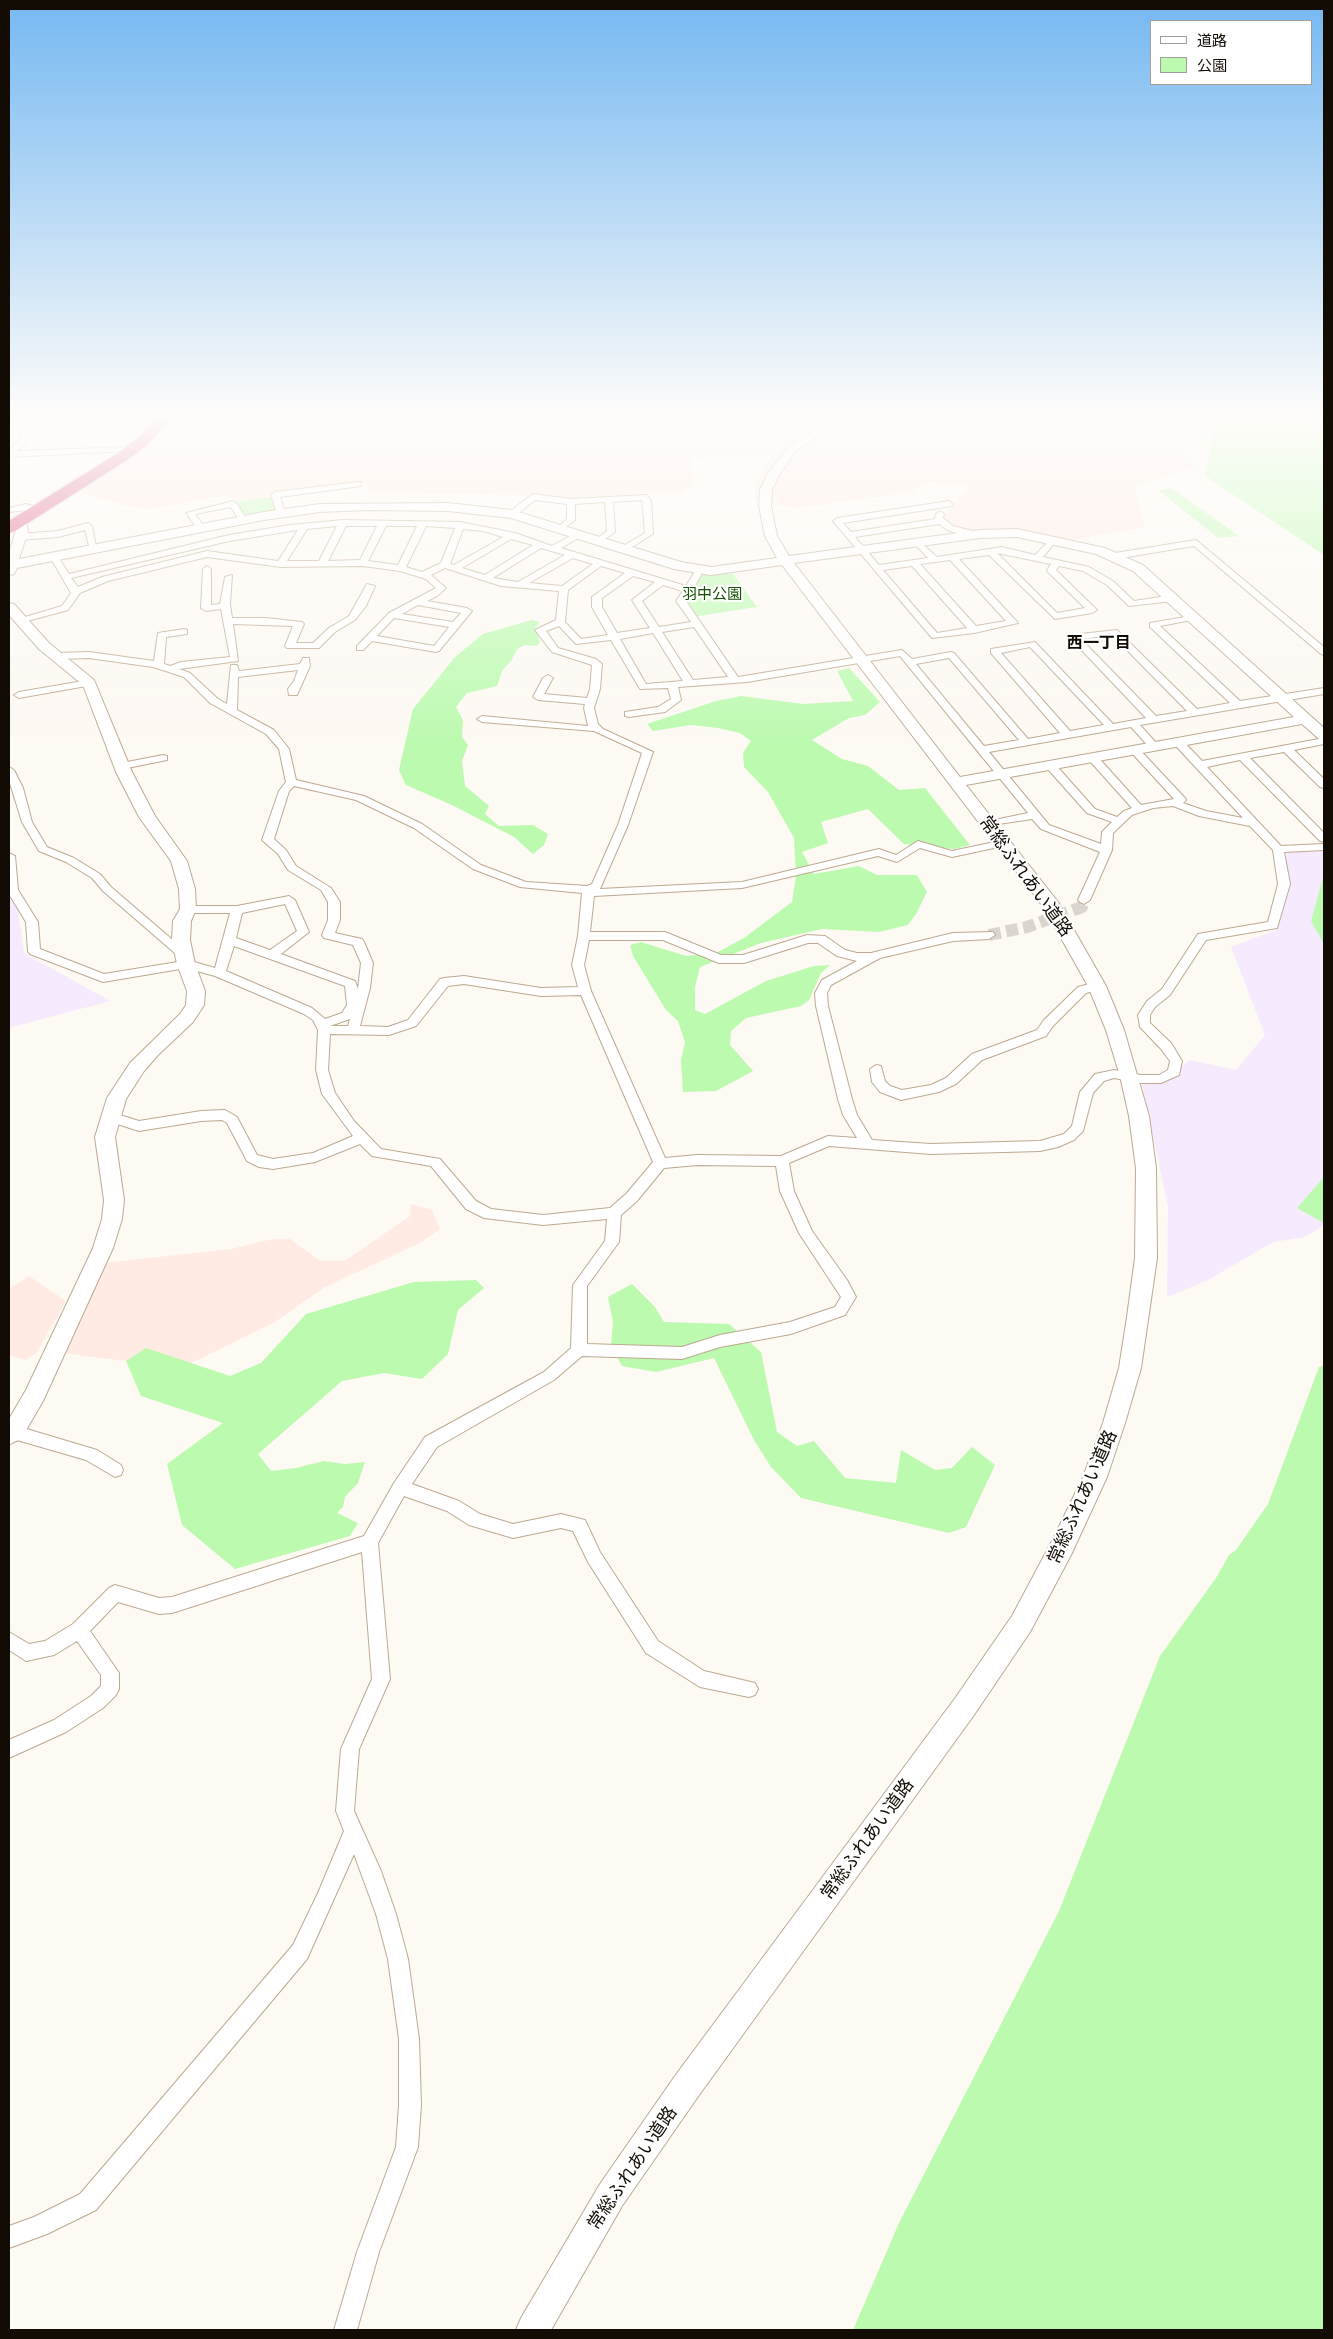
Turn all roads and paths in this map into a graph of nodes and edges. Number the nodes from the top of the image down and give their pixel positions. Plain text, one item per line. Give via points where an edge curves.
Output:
1 (13, 525) edge
2 (18, 525) edge
3 (199, 525) edge
4 (216, 525) edge
5 (321, 525) edge
6 (342, 525) edge
7 (382, 525) edge
8 (422, 525) edge
9 (460, 525) edge
10 (461, 525) edge
11 (551, 525) edge
12 (565, 525) edge
13 (611, 525) edge
14 (648, 525) edge
15 (768, 525) edge
16 (841, 525) edge
17 (913, 525) edge
18 (946, 525) edge
19 (304, 527) junction
20 (201, 528) junction
21 (561, 528) junction
22 (184, 532) junction
23 (262, 533) junction
24 (579, 534) junction
25 (980, 534) junction
26 (512, 535) junction
27 (849, 535) junction
28 (599, 540) junction
29 (256, 541) dead end
30 (1052, 541) junction
31 (918, 543) junction
32 (541, 544) junction
33 (196, 546) junction
34 (555, 548) junction
35 (624, 548) junction
36 (94, 550) junction
37 (251, 550) dead end
38 (862, 551) junction
39 (990, 551) junction
40 (572, 554) junction
41 (1115, 556) junction
42 (54, 557) junction
43 (952, 557) junction
44 (245, 558) junction
45 (1037, 558) junction
46 (935, 560) junction
47 (601, 562) junction
48 (786, 562) junction
49 (1057, 562) junction
50 (363, 563) junction
51 (914, 563) junction
52 (280, 564) junction
53 (322, 564) junction
54 (445, 565) junction
55 (9, 567) edge
56 (207, 568) dead end
57 (401, 568) junction
58 (455, 568) junction
59 (877, 568) junction
60 (700, 570) junction
61 (632, 572) junction
62 (422, 575) junction
63 (229, 577) dead end
64 (66, 578) junction
65 (486, 578) junction
66 (662, 581) junction
67 (519, 585) junction
68 (370, 586) dead end
69 (564, 589) junction
70 (688, 589) junction
71 (78, 590) junction
72 (1173, 598) junction
73 (415, 602) junction
74 (226, 606) junction
75 (9, 607) edge
76 (392, 615) junction
77 (1194, 617) junction
78 (20, 620) junction
79 (228, 621) junction
80 (560, 622) junction
81 (697, 624) junction
82 (456, 625) junction
83 (656, 630) junction
84 (974, 630) junction
85 (184, 632) dead end
86 (614, 636) junction
87 (369, 638) junction
88 (316, 646) junction
89 (360, 648) dead end
90 (1324, 652) edge
91 (57, 656) junction
92 (235, 659) junction
93 (862, 660) junction
94 (909, 662) junction
95 (305, 666) junction
96 (164, 667) junction
97 (234, 675) junction
98 (548, 678) dead end
99 (734, 680) junction
100 (89, 683) junction
101 (690, 684) junction
102 (672, 685) junction
103 (1324, 691) edge
104 (293, 693) dead end
105 (19, 695) dead end
106 (1282, 698) junction
107 (591, 701) junction
108 (1237, 704) junction
109 (232, 711) junction
110 (1193, 711) junction
111 (629, 714) dead end
112 (1152, 718) junction
113 (482, 719) dead end
114 (1306, 719) junction
115 (1132, 722) junction
116 (1110, 726) junction
117 (596, 728) junction
118 (1067, 734) junction
119 (1324, 736) edge
120 (1025, 741) junction
121 (1178, 742) junction
122 (1324, 742) edge
123 (1154, 746) junction
124 (1287, 748) junction
125 (981, 750) junction
126 (1134, 750) junction
127 (1092, 757) junction
128 (1243, 757) junction
129 (163, 758) dead end
130 (1050, 765) junction
131 (1199, 765) junction
132 (122, 766) junction
133 (9, 770) edge
134 (1002, 773) junction
135 (291, 782) junction
136 (956, 782) junction
137 (1324, 785) edge
138 (1174, 804) junction
139 (1139, 809) junction
140 (1035, 815) junction
141 (1119, 821) junction
142 (1253, 823) junction
143 (989, 824) junction
144 (1324, 839) edge
145 (1004, 843) junction
146 (1324, 847) edge
147 (1278, 849) junction
148 (1106, 850) junction
149 (9, 856) edge
150 (588, 891) junction
151 (1084, 900) tunnel mouth
152 (188, 909) junction
153 (237, 910) junction
154 (303, 932) junction
155 (329, 932) junction
156 (989, 935) tunnel mouth
157 (584, 936) junction
158 (230, 940) junction
159 (272, 955) junction
160 (876, 955) junction
161 (185, 961) junction
162 (219, 973) junction
163 (1097, 986) junction
164 (585, 991) junction
165 (323, 1027) junction
166 (354, 1030) junction
167 (876, 1069) dead end
168 (1128, 1076) junction
169 (110, 1117) junction
170 (361, 1138) junction
171 (867, 1143) junction
172 (782, 1161) junction
173 (660, 1163) junction
174 (614, 1213) junction
175 (579, 1350) junction
176 (10, 1435) edge
177 (115, 1470) dead end
178 (400, 1488) junction
179 (370, 1542) junction
180 (79, 1630) junction
181 (9, 1640) edge
182 (748, 1689) dead end
183 (9, 1750) edge
184 (353, 1832) junction
185 (9, 2237) edge
186 (346, 2330) edge
187 (533, 2330) edge

1 - 55 street
2 - 36 street via 58,534 88,526
3 - 20 street
4 - 20 street
5 - 19 street
6 - 53 street
7 - 50 street
8 - 57 street
9 - 54 street
10 - 26 street
11 - 21 street
12 - 21 street
13 - 28 street via 611,532
14 - 35 street via 649,534
15 - 48 street, 常総ふれあい道路
16 - 27 street
17 - 27 street
18 - 25 street
19 - 23 street
19 - 52 street
20 - 22 street
21 - 24 street
22 - 33 street
22 - 36 street
23 - 29 street
23 - 33 street
24 - 28 street
24 - 34 street
25 - 30 street via 1017,533
25 - 31 street
26 - 32 street
26 - 58 street
27 - 38 street
28 - 35 street
30 - 41 street
30 - 45 street
31 - 38 street
31 - 46 street
32 - 34 street
32 - 65 street
33 - 64 street
34 - 40 street
35 - 60 street
36 - 42 street
37 - 44 street
38 - 48 street
38 - 59 street
39 - 43 street
39 - 45 street via 1002,550
39 - 49 street via 1055,616 1092,610 1051,570
40 - 47 street
40 - 67 street
41 - 72 street via 1145,573
41 - 90 street via 1196,543
42 - 55 street
42 - 64 street
43 - 46 street
43 - 84 street via 1014,623
44 - 52 street
44 - 71 street via 207,554 105,579
45 - 49 street
46 - 51 street
47 - 61 street
47 - 69 street
48 - 60 street via 721,571
48 - 93 street, 常総ふれあい道路
49 - 72 street via 1100,576 1132,604
50 - 53 street
50 - 57 street
51 - 59 street
51 - 84 street
52 - 53 street
54 - 58 street
54 - 62 street
56 - 74 street via 206,608
57 - 62 street
58 - 65 street
59 - 84 street via 936,636
60 - 70 street
61 - 66 street
61 - 86 street via 597,597 597,608
62 - 73 street via 440,588
63 - 74 street
64 - 71 street via 75,592
65 - 67 street
66 - 70 street
66 - 83 street via 637,600
67 - 69 street
68 - 88 street via 352,618 332,630
69 - 80 street
70 - 81 street via 681,601
71 - 78 street via 66,608
72 - 77 street
73 - 76 street
73 - 82 street via 466,611
74 - 79 street
75 - 78 street
76 - 82 street
76 - 87 street
77 - 106 street
77 - 108 street via 1154,624
78 - 91 street
79 - 88 street via 299,624 290,646
79 - 92 street
80 - 86 street via 579,642
80 - 107 street via 540,630 555,650 597,664
81 - 83 street
81 - 99 street
82 - 87 street via 436,649
83 - 86 street
83 - 101 street
85 - 96 street via 161,635
86 - 102 street via 643,687
87 - 89 street
88 - 95 street via 306,656
91 - 96 street via 89,655
91 - 100 street
92 - 96 street
92 - 97 street
93 - 94 street via 902,653
93 - 99 street
93 - 136 street, 常総ふれあい道路
94 - 120 street via 951,655
94 - 125 street
95 - 97 street
95 - 104 street
96 - 109 street via 186,675 214,701
97 - 109 street
98 - 107 street via 538,697
99 - 101 street
100 - 105 street
100 - 132 street
101 - 102 street
102 - 111 street via 676,700 661,710
103 - 106 street
106 - 108 street
106 - 114 street
107 - 117 street via 588,708
108 - 110 street
109 - 135 street via 270,732 284,749
110 - 112 street
110 - 112 street via 1114,632 1074,638
112 - 115 street
113 - 117 street
114 - 119 street
114 - 121 street
115 - 116 street
115 - 123 street
116 - 118 street
116 - 118 street via 1032,644 994,651
117 - 150 street via 648,752 604,871 597,886
118 - 120 street
120 - 125 street
121 - 123 street
121 - 131 street
122 - 124 street
123 - 126 street
124 - 128 street
124 - 137 street
125 - 134 street
126 - 127 street
126 - 138 street via 1181,800
127 - 130 street
127 - 139 street
128 - 131 street
128 - 144 street
129 - 132 street
130 - 134 street
130 - 141 street via 1091,811
131 - 142 street
132 - 152 street via 147,817 179,860 187,889
133 - 161 street via 18,788 26,822 43,848 96,876
134 - 136 street
134 - 140 street
135 - 150 street via 360,798 418,826 477,867 524,885
135 - 155 street via 284,791 268,840 282,852 292,868 325,888 334,902 334,920
136 - 143 street, 常総ふれあい道路
138 - 139 street
138 - 142 street via 1203,814
139 - 141 street
140 - 143 street
140 - 148 street via 1044,826
141 - 148 street via 1108,832
142 - 147 street
143 - 145 street, 常総ふれあい道路
145 - 150 street via 952,854 918,844 897,859 879,852 725,887
145 - 163 street, 常総ふれあい道路 via 1052,906
146 - 147 street
147 - 168 street via 1284,884 1273,925 1202,937 1166,992 1151,1004 1144,1015 1144,1024 1176,1061 1174,1072 1161,1079
148 - 151 street
149 - 161 street via 12,890 32,922 34,951 103,978
150 - 157 street
152 - 153 street
152 - 161 street via 182,921
153 - 154 street via 289,900
153 - 158 street
154 - 155 street
154 - 159 street
155 - 166 street via 328,935 358,942 366,963
156 - 160 street via 954,937
157 - 160 street via 665,936 719,959 744,959 807,939 821,940 857,958
157 - 164 street via 578,965
158 - 159 street
158 - 162 street
159 - 165 street via 351,984 353,1004 346,1016
160 - 171 street via 832,978 821,993 845,1099 850,1115
161 - 162 street
161 - 169 street via 196,991 195,1005 187,1018 137,1067 117,1098
162 - 165 street via 308,1011
163 - 167 street via 1082,990 1042,1033 977,1057 951,1081 934,1089 901,1095 885,1089 879,1082
163 - 168 street, 常総ふれあい道路 via 1115,1030
164 - 166 street via 541,992 464,980 444,982 412,1023 389,1031
164 - 173 street
165 - 166 street
165 - 170 street via 322,1070 328,1094
168 - 171 street via 1114,1074 1094,1082 1087,1092 1078,1128 1058,1142 1040,1146 931,1149
168 - 187 street, 常総ふれあい道路 via 1139,1116 1146,1168 1146,1258 1138,1317 1130,1368 1114,1423 1062,1547 1021,1624 965,1706 686,2087 611,2196
169 - 170 street via 139,1126 225,1115 232,1120 252,1158 273,1164 315,1156
169 - 176 street via 105,1137 114,1200 112,1219 87,1285 35,1394
170 - 174 street via 383,1155 434,1162 471,1205 489,1214 543,1220
171 - 172 street via 828,1141
172 - 173 street
172 - 175 street via 787,1191 806,1234 849,1298 840,1311 791,1328 720,1341 682,1353
173 - 174 street
174 - 175 street via 612,1242 580,1286
175 - 178 street via 549,1376 432,1442
176 - 177 street via 91,1455
178 - 179 street
178 - 182 street via 453,1506 475,1520 513,1531 561,1521 579,1525 594,1557 652,1647 700,1679
179 - 180 street via 172,1605 159,1606 115,1593
179 - 184 street via 381,1679 350,1749 344,1811
180 - 181 street via 48,1649 34,1652 26,1653
180 - 183 street via 110,1673 110,1689 97,1702 60,1726
184 - 185 street via 300,1952 88,2202
184 - 186 street via 371,1871 398,1959 409,2039 410,2104 407,2147 368,2252

